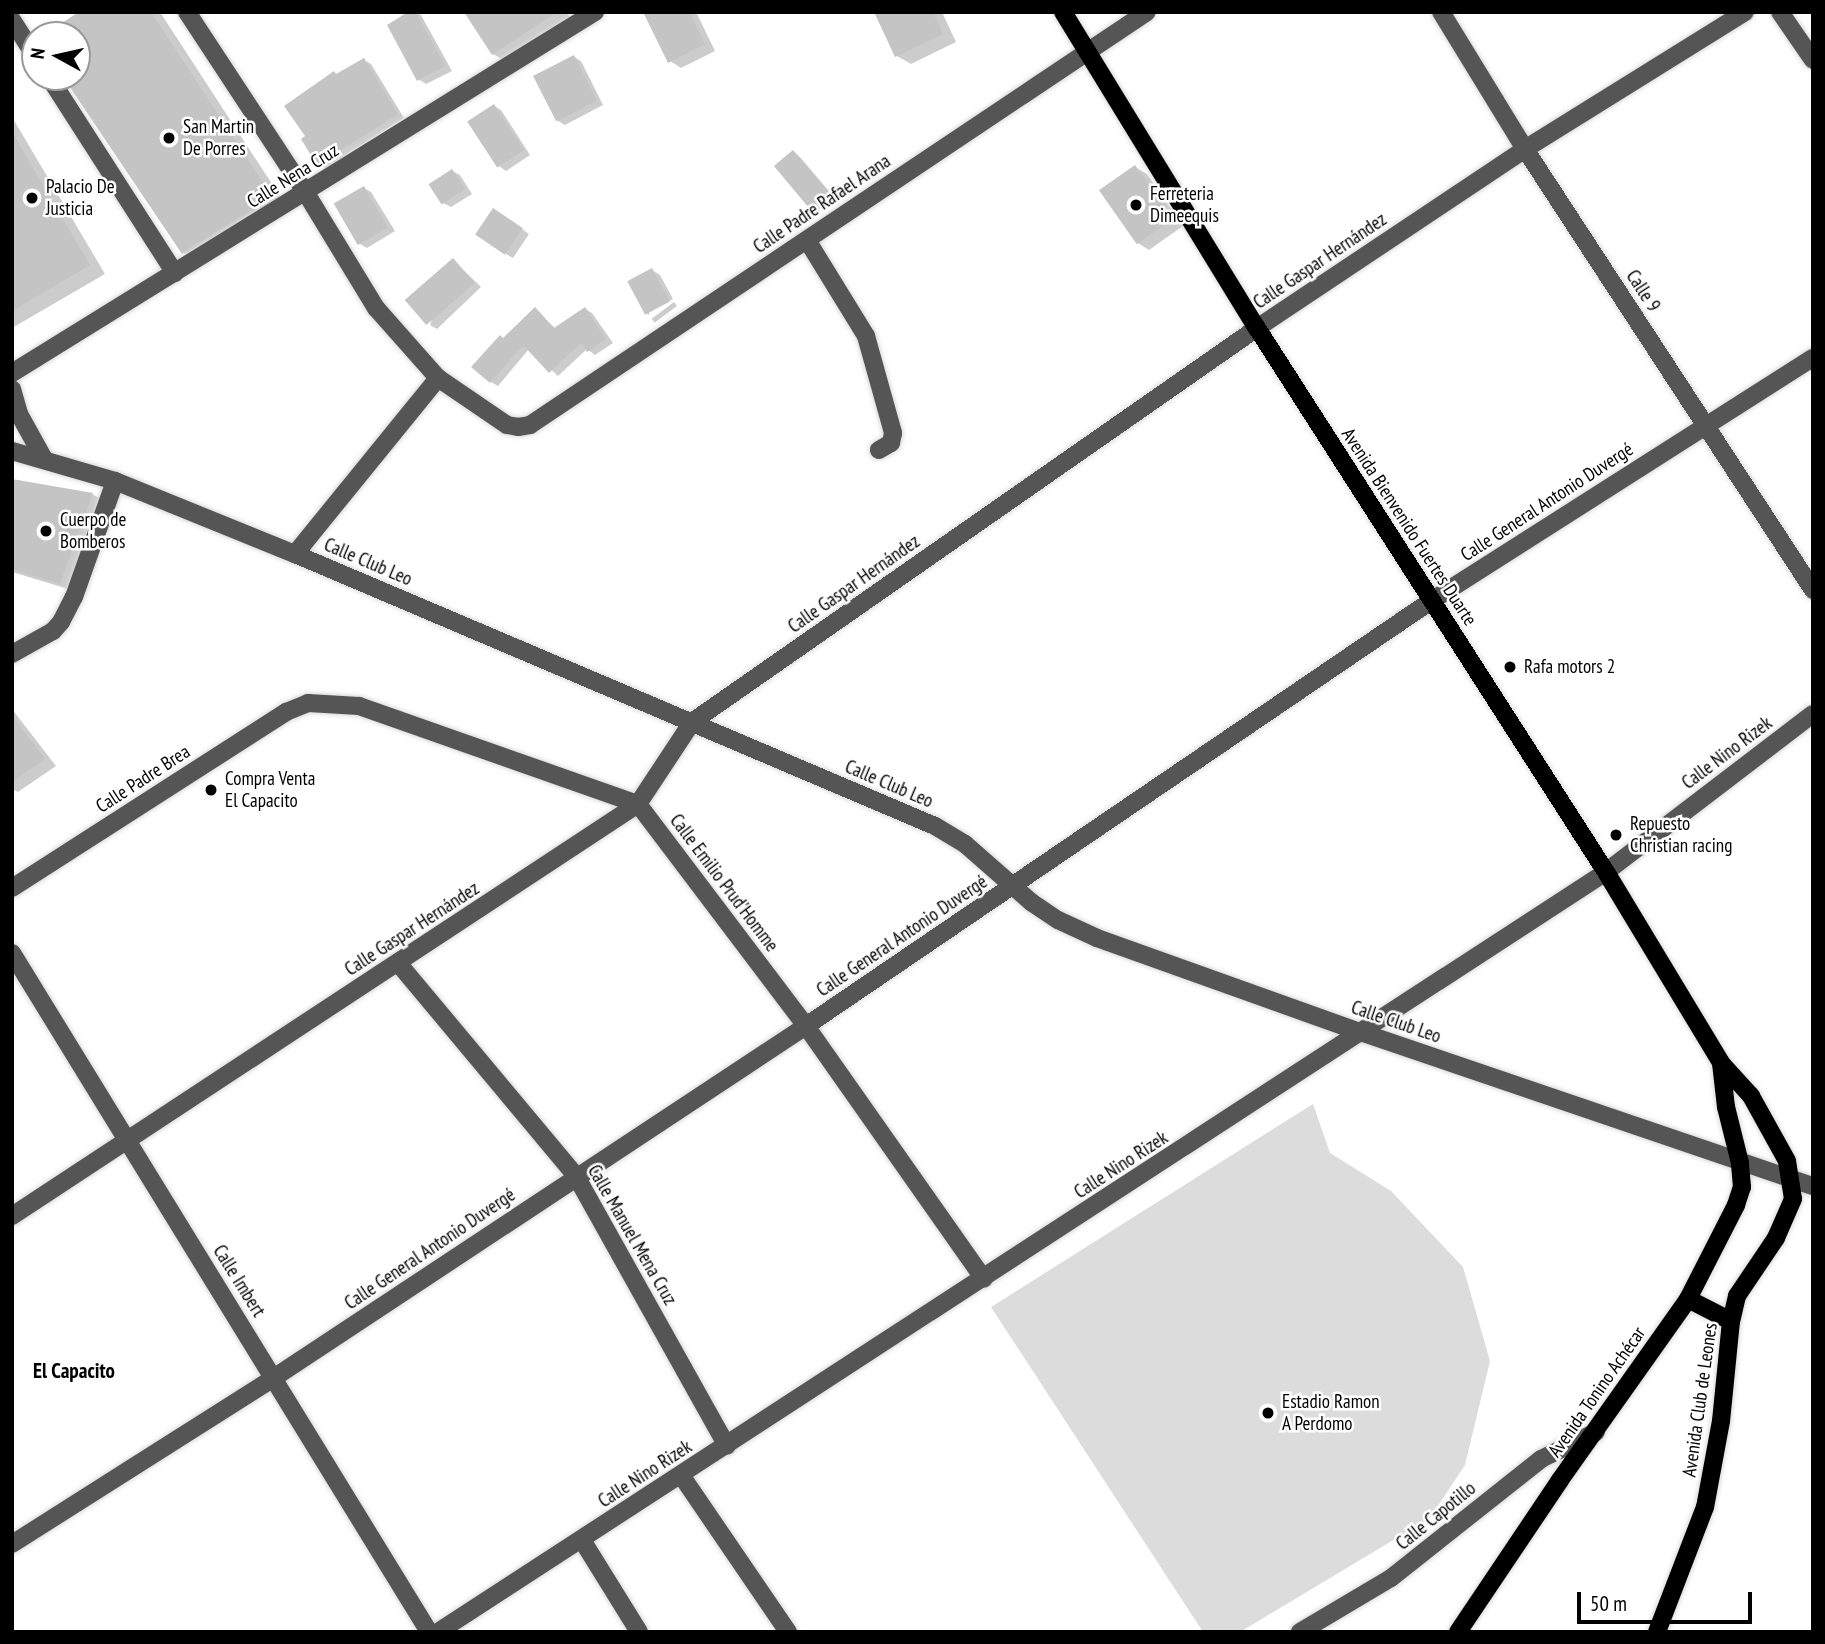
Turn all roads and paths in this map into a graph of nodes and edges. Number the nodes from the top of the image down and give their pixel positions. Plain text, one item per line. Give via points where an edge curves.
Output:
1 (187, 12) edge
2 (594, 12) edge
3 (1063, 12) edge
4 (1147, 12) edge
5 (1441, 12) edge
6 (1745, 12) edge
7 (1780, 12) edge
8 (1088, 51) junction
9 (1813, 60) edge
10 (58, 91) edge
11 (1525, 149) junction
12 (306, 192) junction
13 (807, 240) junction
14 (175, 274) junction
15 (1257, 328) junction
16 (1813, 358) edge
17 (12, 373) edge
18 (438, 378) junction
19 (12, 389) edge
20 (1706, 426) junction
21 (879, 450) dead end
22 (12, 451) edge
23 (44, 458) junction
24 (115, 481) junction
25 (295, 554) junction
26 (1813, 590) edge
27 (1431, 601) junction
28 (12, 654) edge
29 (1813, 714) edge
30 (692, 722) junction
31 (638, 804) junction
32 (1606, 872) junction
33 (1013, 886) junction
34 (12, 888) edge
35 (12, 953) edge
36 (398, 964) junction
37 (806, 1026) junction
38 (1363, 1033) junction
39 (1721, 1063) junction
40 (126, 1140) junction
41 (1740, 1163) junction
42 (576, 1176) junction
43 (1793, 1180) junction
44 (1813, 1186) edge
45 (12, 1216) edge
46 (984, 1279) junction
47 (1688, 1299) junction
48 (1731, 1321) junction
49 (275, 1377) junction
50 (1596, 1432) junction
51 (727, 1446) junction
52 (1541, 1459) junction
53 (681, 1475) junction
54 (1560, 1480) junction
55 (582, 1539) junction
56 (12, 1544) edge
57 (429, 1632) edge
58 (438, 1632) edge
59 (639, 1632) edge
60 (788, 1632) edge
61 (1300, 1632) edge
62 (1458, 1632) edge
63 (1657, 1632) edge

1 - 12 street
2 - 12 street, Calle Nena Cruz
3 - 8 main road, Avenida Bienvenido Fuertes Duarte
4 - 8 street, Calle Padre Rafael Arana
5 - 11 street, Calle 9
6 - 11 street, Calle Gaspar Hernández
7 - 9 street
8 - 13 street, Calle Padre Rafael Arana
8 - 15 main road, Avenida Bienvenido Fuertes Duarte
10 - 14 street
11 - 15 street, Calle Gaspar Hernández
11 - 20 street, Calle 9
12 - 14 street, Calle Nena Cruz
12 - 18 street via 376,308
13 - 18 street, Calle Padre Rafael Arana via 530,425 507,425
13 - 21 street via 866,336 892,433 891,443
14 - 17 street, Calle Nena Cruz
15 - 27 main road, Avenida Bienvenido Fuertes Duarte
15 - 30 street, Calle Gaspar Hernández
16 - 20 street, Calle General Antonio Duvergé
18 - 25 street
19 - 23 street via 19,414
20 - 26 street, Calle 9
20 - 27 street, Calle General Antonio Duvergé
22 - 23 street, Calle Club Leo
23 - 24 street, Calle Club Leo
24 - 25 street, Calle Club Leo
24 - 28 street via 61,622
25 - 30 street, Calle Club Leo
27 - 32 main road, Avenida Bienvenido Fuertes Duarte
27 - 33 street, Calle General Antonio Duvergé
29 - 32 street, Calle Nino Rizek
30 - 31 street, Calle Gaspar Hernández
30 - 33 street, Calle Club Leo via 935,825 965,844
31 - 34 street, Calle Padre Brea via 359,706 331,702 297,706
31 - 36 street, Calle Gaspar Hernández
31 - 37 street, Calle Emilio Prud'Homme
32 - 38 street, Calle Nino Rizek
32 - 39 main road, Avenida Bienvenido Fuertes Duarte
33 - 37 street, Calle General Antonio Duvergé
33 - 38 street, Calle Club Leo via 1058,920 1097,938
35 - 40 street, Calle Imbert
36 - 40 street, Calle Gaspar Hernández
36 - 42 street, Calle Manuel Mena Cruz
37 - 42 street, Calle General Antonio Duvergé
37 - 46 street, Calle Emilio Prud'Homme
38 - 41 street, Calle Club Leo
38 - 46 street, Calle Nino Rizek
39 - 41 main road, Avenida Bienvenido Fuertes Duarte
39 - 43 main road, Avenida Bienvenido Fuertes Duarte via 1751,1096 1773,1131
40 - 45 street, Calle Gaspar Hernández
40 - 49 street, Calle Imbert
41 - 43 street, Calle Club Leo
41 - 47 main road, Avenida Tonino Achécar via 1742,1187 1736,1205
42 - 49 street, Calle General Antonio Duvergé
42 - 51 street, Calle Manuel Mena Cruz
43 - 44 street, Calle Club Leo
43 - 48 main road, Avenida Club de Leones via 1788,1216 1738,1296
46 - 51 street, Calle Nino Rizek
47 - 48 main road
47 - 50 main road, Avenida Tonino Achécar
48 - 63 main road, Avenida Club de Leones via 1721,1421 1705,1507
49 - 56 street, Calle General Antonio Duvergé
49 - 57 street, Calle Imbert
50 - 52 street, Calle Capotillo
50 - 54 main road, Avenida Tonino Achécar
51 - 53 street, Calle Nino Rizek
52 - 54 street
52 - 61 street, Calle Capotillo via 1391,1578
53 - 55 street, Calle Nino Rizek
53 - 60 street
54 - 62 main road, Avenida Tonino Achécar
55 - 58 street, Calle Nino Rizek
55 - 59 street

